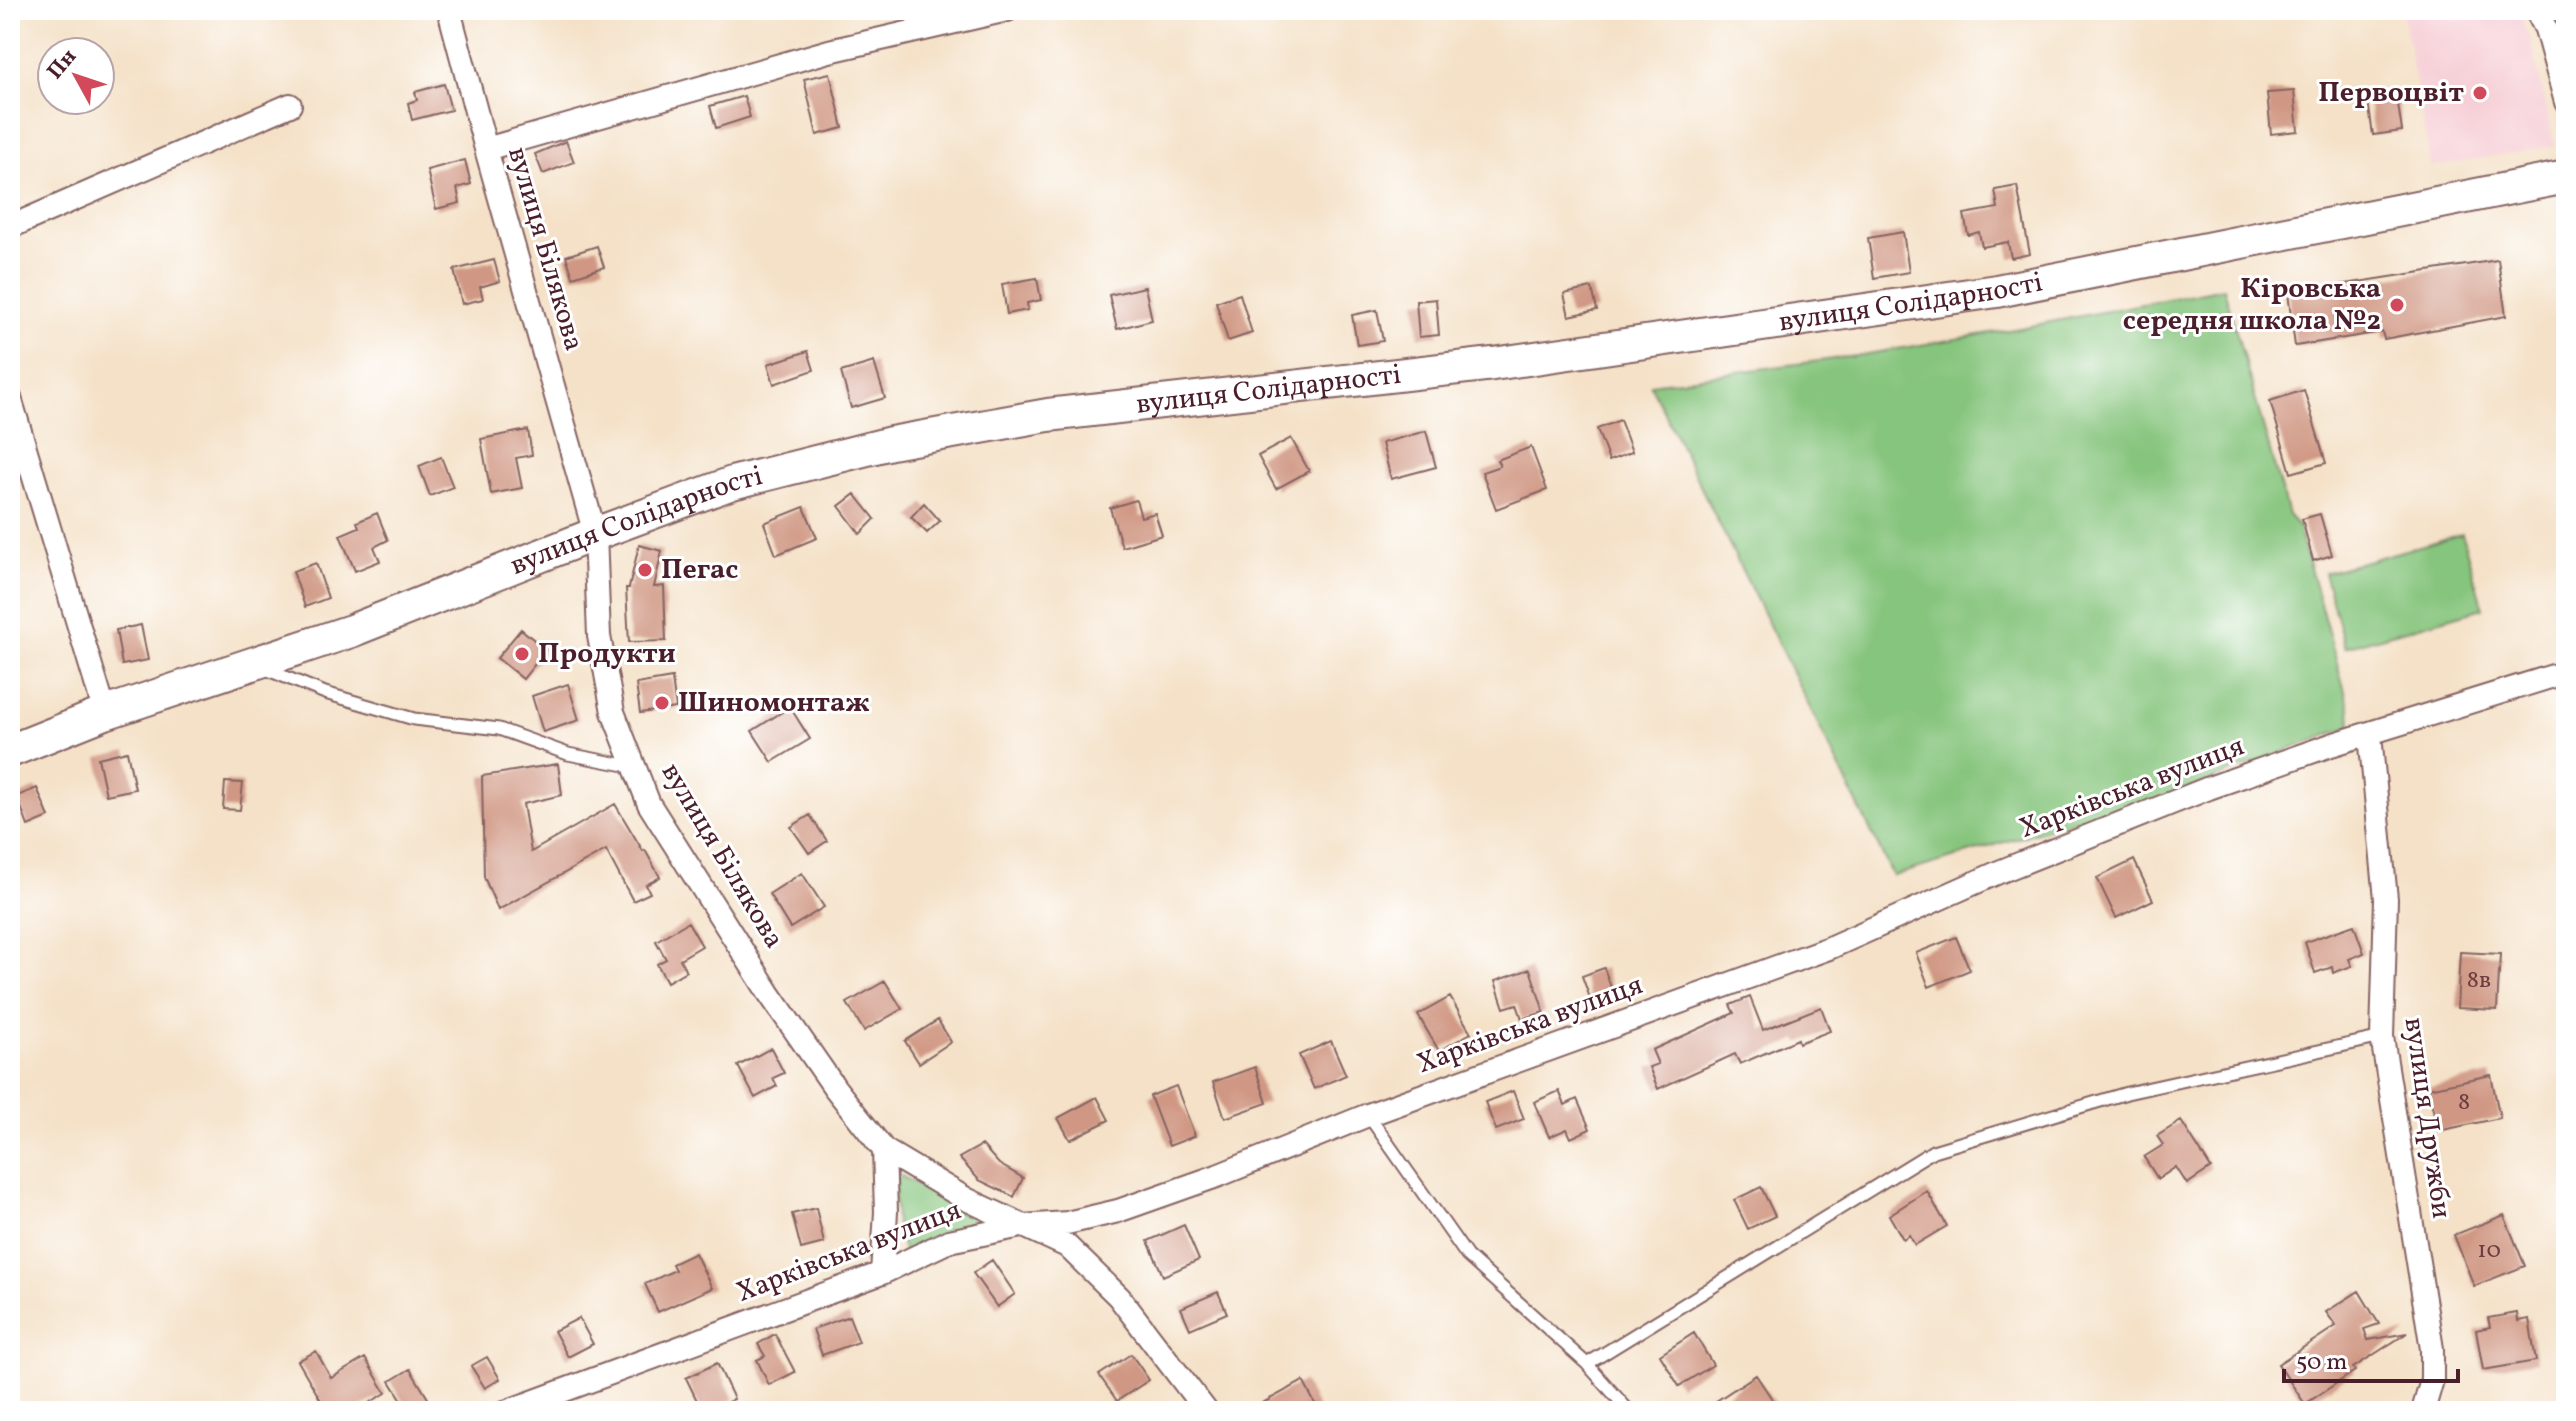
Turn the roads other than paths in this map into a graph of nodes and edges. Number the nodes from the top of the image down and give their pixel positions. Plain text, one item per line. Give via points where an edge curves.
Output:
1 (449, 10) edge
2 (1007, 10) edge
3 (2536, 10) edge
4 (2566, 102) edge
5 (290, 105) dead end
6 (486, 149) junction
7 (2566, 177) edge
8 (10, 227) edge
9 (10, 398) edge
10 (595, 534) junction
11 (251, 664) junction
12 (2566, 672) edge
13 (105, 713) junction
14 (2370, 735) junction
15 (10, 751) edge
16 (635, 767) junction
17 (2382, 1037) junction
18 (1368, 1115) junction
19 (884, 1150) junction
20 (1021, 1226) junction
21 (882, 1273) junction
22 (1587, 1364) junction
23 (508, 1411) edge
24 (1206, 1411) edge
25 (1629, 1411) edge
26 (2423, 1411) edge

1 - 6 street, вулиця Білякова
2 - 6 street via 829,51
3 - 4 street
5 - 8 street
6 - 10 street, вулиця Білякова
7 - 10 main road, вулиця Солідарності via 1997,291 1493,364 1048,415 891,443 732,483
9 - 13 street
10 - 11 main road, вулиця Солідарності via 351,631
10 - 16 street, вулиця Білякова via 599,636 613,712
11 - 13 main road, вулиця Солідарності
11 - 16 lane via 414,719 499,729 568,754
12 - 14 street, Харківська вулиця
13 - 15 main road, вулиця Солідарності
14 - 17 street, вулиця Дружби via 2386,899
14 - 18 street, Харківська вулиця via 2209,788 1999,872 1829,948
16 - 19 street, вулиця Білякова via 649,804 769,993
17 - 22 lane via 2127,1093 1933,1151
17 - 26 street, вулиця Дружби via 2432,1349 2432,1380
18 - 20 street, Харківська вулиця via 1118,1211 1067,1223
18 - 22 lane via 1467,1256
19 - 20 street, вулиця Білякова
19 - 21 street
20 - 21 street, Харківська вулиця via 949,1241
20 - 24 street, вулиця Білякова via 1067,1246 1119,1297
21 - 23 street, Харківська вулиця
22 - 25 lane

